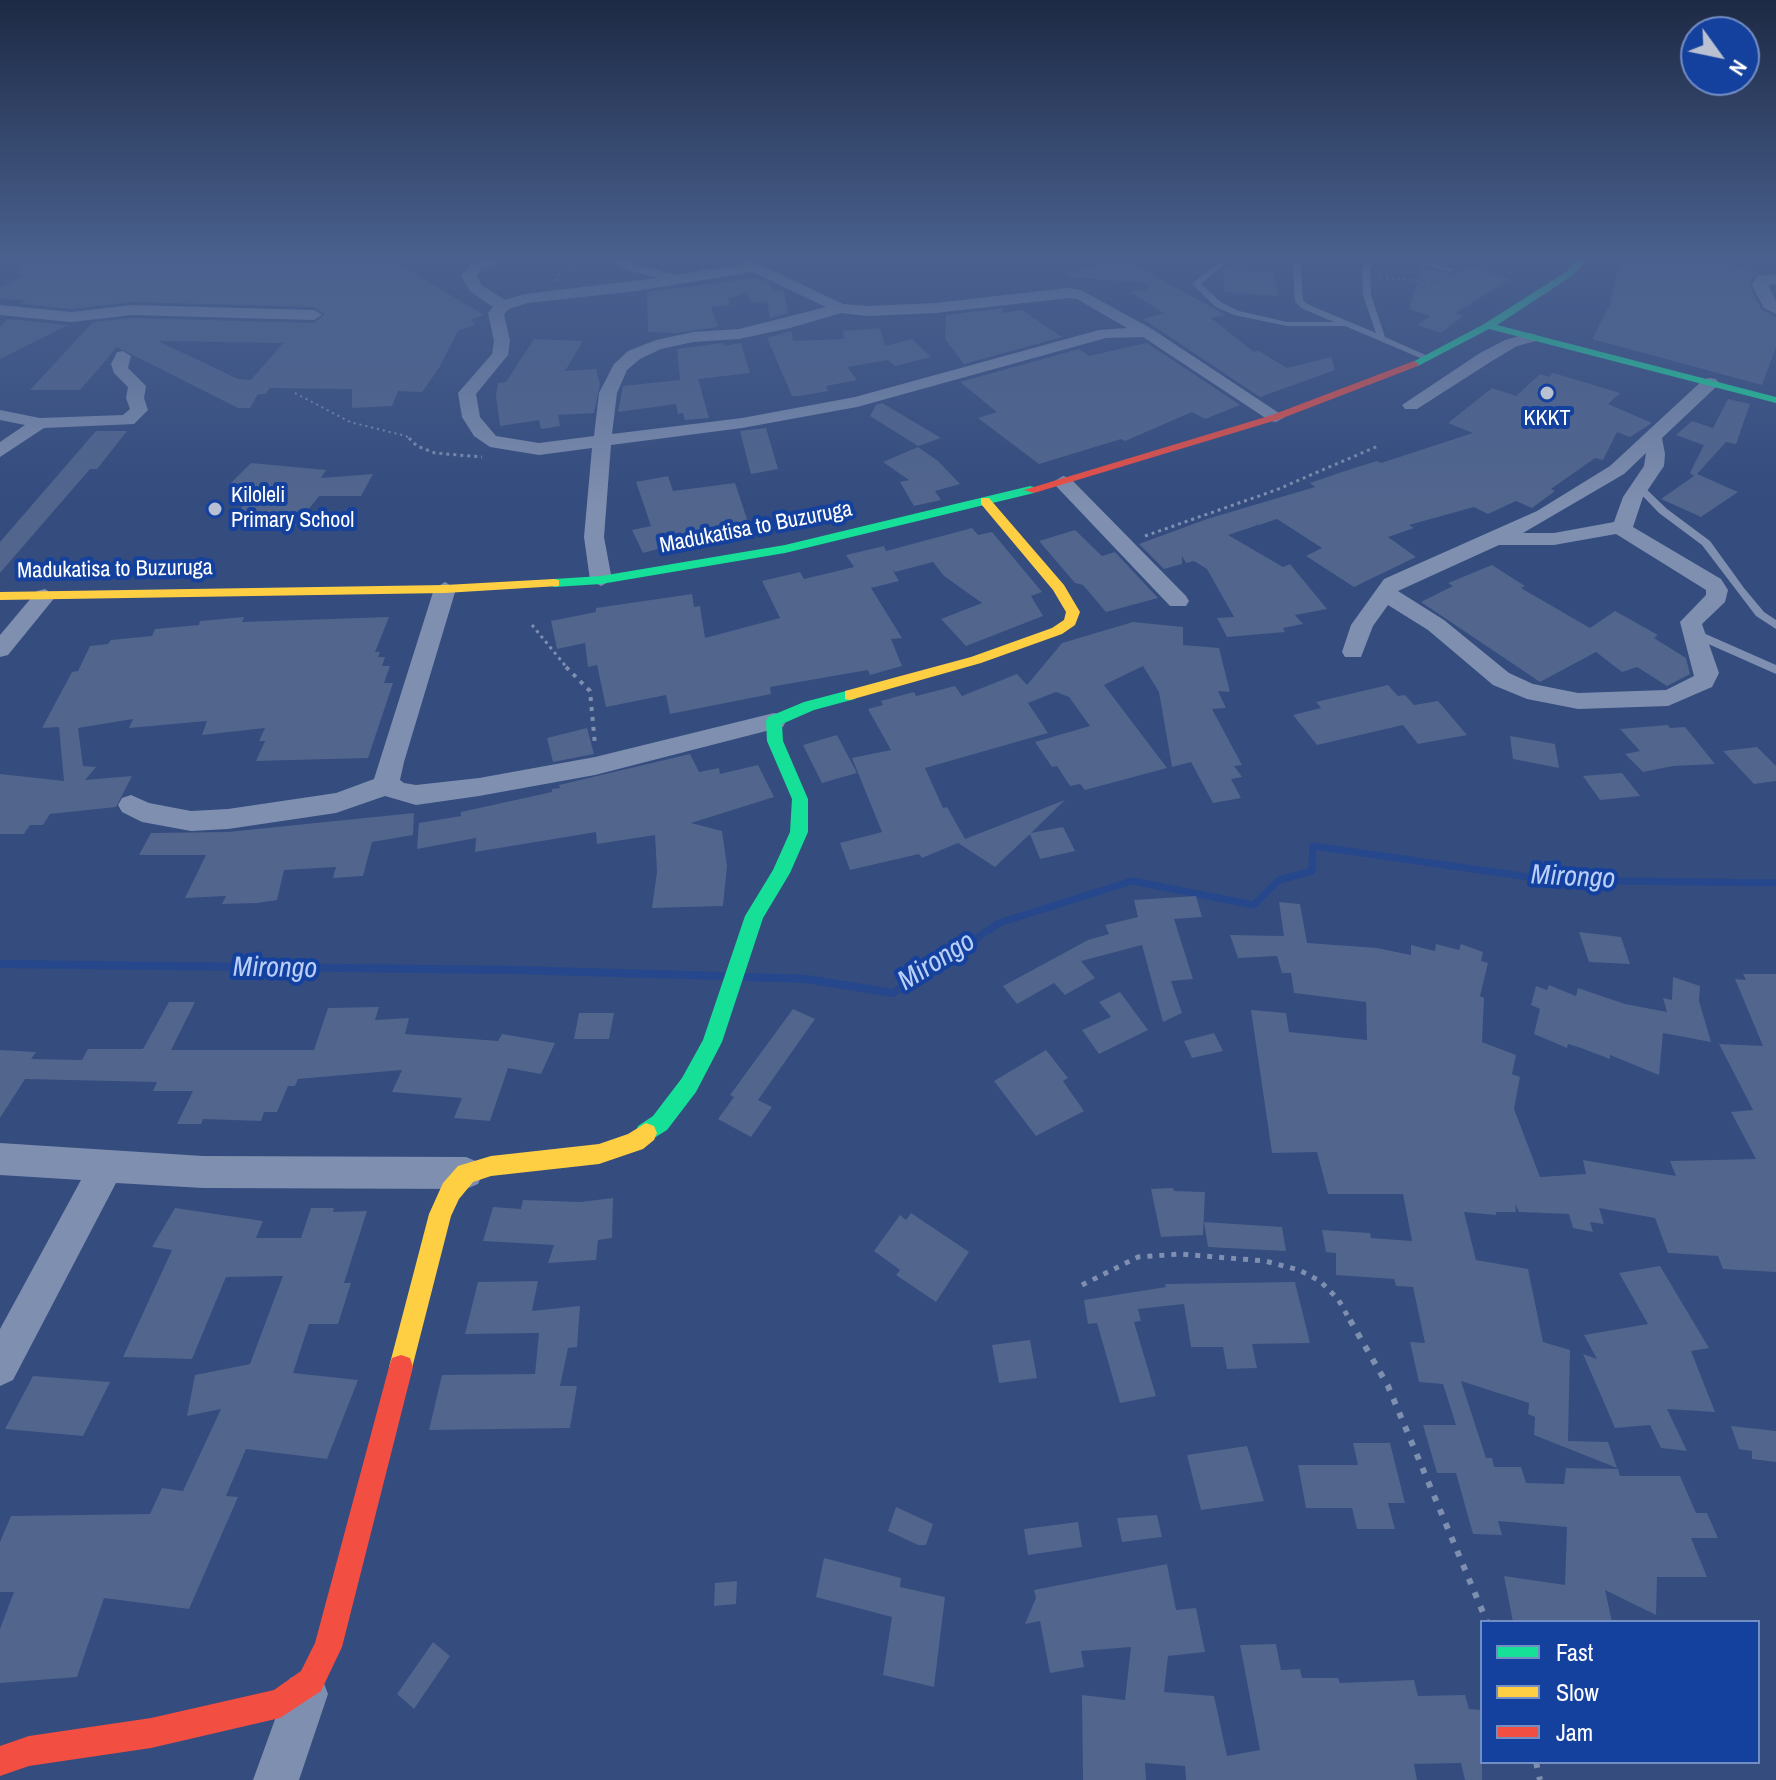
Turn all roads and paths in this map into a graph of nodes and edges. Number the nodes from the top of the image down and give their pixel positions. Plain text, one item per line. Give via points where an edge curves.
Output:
1 (502, 341) edge
2 (674, 341) edge
3 (1076, 341) edge
4 (1160, 341) edge
5 (1385, 341) edge
6 (1460, 341) edge
7 (1518, 341) edge
8 (1542, 341) edge
9 (123, 356) dead end
10 (1428, 358) junction
11 (1710, 383) junction
12 (295, 393) dead end
13 (1776, 400) edge
14 (1411, 405) dead end
15 (0, 415) edge
16 (1276, 417) junction
17 (40, 423) junction
18 (603, 439) junction
19 (1653, 439) junction
20 (1378, 446) dead end
21 (0, 451) edge
22 (494, 459) dead end
23 (1063, 482) junction
24 (1639, 487) junction
25 (985, 501) junction
26 (1623, 527) junction
27 (1494, 540) junction
28 (1121, 543) junction
29 (601, 580) junction
30 (445, 589) junction
31 (1385, 593) junction
32 (0, 596) edge
33 (45, 596) junction
34 (1178, 601) dead end
35 (532, 625) dead end
36 (1776, 625) edge
37 (1691, 632) junction
38 (0, 650) edge
39 (1353, 652) dead end
40 (1776, 670) edge
41 (774, 721) junction
42 (595, 766) junction
43 (386, 784) junction
44 (131, 805) dead end
45 (0, 1159) edge
46 (107, 1166) junction
47 (466, 1173) junction
48 (1082, 1285) dead end
49 (0, 1367) edge
50 (1486, 1620) edge
51 (311, 1681) junction
52 (0, 1761) edge
53 (276, 1780) edge

1 - 18 street via 500,355 467,393 480,432 490,441 524,449
2 - 18 street via 634,355 620,368 608,393
3 - 18 street via 857,402 742,423
4 - 16 street
5 - 10 lane
6 - 10 main road, Madukatisa to Buzuruga
7 - 14 street
8 - 11 main road
9 - 17 street via 120,369 137,386 139,410 133,418
10 - 16 main road, Madukatisa to Buzuruga
11 - 13 main road
11 - 19 street
12 - 22 path via 350,422 406,436 435,453
15 - 17 street
16 - 23 main road, Madukatisa to Buzuruga
17 - 21 street
18 - 29 street via 594,537
19 - 24 street via 1654,466
19 - 27 street via 1617,470
20 - 28 path via 1276,490
23 - 25 main road, Madukatisa to Buzuruga
23 - 28 street
24 - 26 street
24 - 36 lane via 1706,543 1760,614
25 - 29 main road, Madukatisa to Buzuruga via 785,549
25 - 41 main road via 1059,588 1073,612 1070,622 976,660 809,706
26 - 27 street via 1554,539
26 - 37 street via 1626,534 1713,584 1717,597 1691,622
27 - 31 street via 1392,584
28 - 34 street
29 - 30 main road, Madukatisa to Buzuruga
30 - 33 main road, Madukatisa to Buzuruga
30 - 43 street
31 - 37 street via 1436,625 1501,679 1559,699 1668,698 1689,690 1707,673
31 - 39 street via 1362,625
32 - 33 main road, Madukatisa to Buzuruga
33 - 38 street
35 - 42 path via 590,691
37 - 40 lane
41 - 42 street
41 - 47 main road via 775,741 800,799 799,832 754,916 712,1042 689,1085 660,1123 635,1142 599,1154
42 - 43 street via 416,795
43 - 44 street via 336,803 228,819 191,821
45 - 46 street
46 - 47 street via 203,1172
46 - 49 street
47 - 51 main road via 440,1214 340,1604
48 - 50 path via 1138,1257 1180,1254 1265,1261 1320,1281 1338,1299 1388,1386
51 - 52 main road via 280,1703
51 - 53 street

